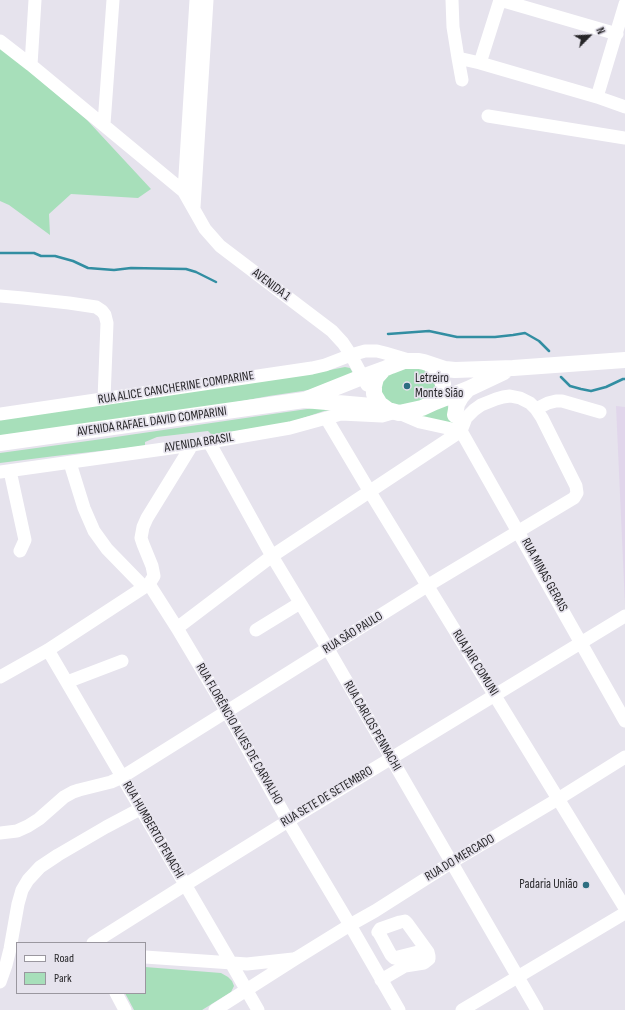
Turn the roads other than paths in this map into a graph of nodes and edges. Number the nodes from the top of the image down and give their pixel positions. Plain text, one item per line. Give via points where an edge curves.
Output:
1 (35, 0) edge
2 (113, 0) edge
3 (196, 0) edge
4 (206, 0) edge
5 (452, 0) edge
6 (500, 0) edge
7 (625, 4) edge
8 (617, 34) junction
9 (0, 41) edge
10 (458, 58) junction
11 (480, 63) junction
12 (31, 65) junction
13 (462, 80) dead end
14 (597, 97) junction
15 (625, 107) edge
16 (488, 116) dead end
17 (104, 124) junction
18 (625, 138) edge
19 (191, 201) junction
20 (0, 296) edge
21 (351, 355) junction
22 (412, 360) junction
23 (625, 360) edge
24 (429, 364) junction
25 (513, 368) junction
26 (384, 369) junction
27 (362, 377) junction
28 (468, 389) junction
29 (442, 394) junction
30 (104, 399) junction
31 (304, 400) junction
32 (388, 406) junction
33 (536, 409) junction
34 (600, 412) dead end
35 (0, 414) edge
36 (455, 415) junction
37 (326, 418) junction
38 (461, 431) junction
39 (209, 442) junction
40 (0, 443) edge
41 (192, 445) junction
42 (70, 463) junction
43 (5, 472) edge
44 (370, 492) junction
45 (519, 531) junction
46 (20, 551) dead end
47 (272, 556) junction
48 (146, 585) junction
49 (428, 586) junction
50 (300, 603) junction
51 (625, 616) edge
52 (177, 628) junction
53 (256, 630) dead end
54 (581, 642) junction
55 (328, 649) junction
56 (48, 650) junction
57 (122, 661) dead end
58 (0, 677) edge
59 (66, 682) junction
60 (495, 695) junction
61 (227, 712) junction
62 (625, 720) edge
63 (625, 757) edge
64 (391, 758) junction
65 (122, 778) junction
66 (558, 799) junction
67 (140, 809) junction
68 (288, 820) junction
69 (0, 833) edge
70 (452, 862) junction
71 (184, 885) junction
72 (625, 908) edge
73 (375, 911) junction
74 (625, 913) edge
75 (350, 925) junction
76 (385, 927) junction
77 (94, 942) edge
78 (9, 949) edge
79 (426, 950) junction
80 (146, 957) edge
81 (295, 959) junction
82 (231, 963) junction
83 (518, 977) junction
84 (381, 980) junction
85 (0, 982) edge
86 (246, 990) junction
87 (117, 994) edge
88 (125, 1010) edge
89 (215, 1010) edge
90 (258, 1010) edge
91 (399, 1010) edge
92 (462, 1010) edge
93 (537, 1010) edge

1 - 12 street
2 - 17 street
3 - 19 street
4 - 19 street
5 - 10 street
6 - 8 street
6 - 11 street
7 - 8 street
8 - 14 street
9 - 12 street, AVENIDA 1
10 - 11 street
10 - 13 street
11 - 14 street
12 - 17 street, AVENIDA 1
14 - 15 street
16 - 18 street
17 - 19 street, AVENIDA 1
19 - 21 street, AVENIDA 1 via 205,229 220,246 332,331
20 - 30 street via 69,303 96,307 102,311 107,323
21 - 22 street, RUA ALICE CANCHERINE COMPARINE via 377,351
21 - 27 street, AVENIDA 1
21 - 30 street, RUA ALICE CANCHERINE COMPARINE via 312,368
22 - 24 main road, AVENIDA RAFAEL DAVID COMPARINI
22 - 26 main road, AVENIDA RAFAEL DAVID COMPARINI
23 - 25 main road, AVENIDA RAFAEL DAVID COMPARINI
24 - 25 main road, AVENIDA RAFAEL DAVID COMPARINI via 456,370
24 - 29 main road via 441,379
25 - 28 main road, AVENIDA RAFAEL DAVID COMPARINI
26 - 27 main road, AVENIDA RAFAEL DAVID COMPARINI
26 - 32 main road via 376,378 374,386
27 - 31 main road, AVENIDA RAFAEL DAVID COMPARINI
27 - 32 street, AVENIDA 1
28 - 29 main road, AVENIDA RAFAEL DAVID COMPARINI
28 - 36 main road via 457,404
29 - 32 main road, AVENIDA RAFAEL DAVID COMPARINI via 422,408
29 - 36 street, RUA MINAS GERAIS
30 - 35 street, RUA ALICE CANCHERINE COMPARINE
31 - 32 main road, AVENIDA RAFAEL DAVID COMPARINI
31 - 40 main road, AVENIDA RAFAEL DAVID COMPARINI
32 - 37 street, AVENIDA BRASIL via 382,416 341,414
32 - 38 street via 420,422
33 - 34 street via 548,403 562,401
33 - 38 street via 520,398 496,398 469,414
33 - 45 street, RUA SÃO PAULO via 578,493 574,498
36 - 38 street, RUA MINAS GERAIS
37 - 39 street, AVENIDA BRASIL via 290,428
37 - 44 street, RUA JAIR COMUNI
38 - 44 street
38 - 45 street, RUA MINAS GERAIS
39 - 41 street, AVENIDA BRASIL
39 - 47 street, RUA CARLOS PENNACHI
41 - 42 street, AVENIDA BRASIL
41 - 48 street via 143,527 142,544 154,576
42 - 43 street, AVENIDA BRASIL
42 - 48 street, RUA FLORÊNCIO ALVES DE CARVALHO via 94,531 107,549
43 - 46 street via 25,540
44 - 47 street
44 - 49 street, RUA JAIR COMUNI
45 - 49 street, RUA SÃO PAULO
45 - 54 street, RUA MINAS GERAIS
47 - 50 street, RUA CARLOS PENNACHI
47 - 52 street
48 - 52 street, RUA FLORÊNCIO ALVES DE CARVALHO
48 - 56 street
49 - 55 street, RUA SÃO PAULO
49 - 60 street, RUA JAIR COMUNI
50 - 53 street
50 - 55 street, RUA CARLOS PENNACHI
51 - 54 street, RUA SETE DE SETEMBRO
52 - 61 street, RUA FLORÊNCIO ALVES DE CARVALHO
54 - 60 street, RUA SETE DE SETEMBRO
54 - 62 street, RUA MINAS GERAIS
55 - 61 street, RUA SÃO PAULO
55 - 64 street, RUA CARLOS PENNACHI
56 - 58 street
56 - 59 street, RUA HUMBERTO PENACHI
57 - 59 street
59 - 65 street, RUA HUMBERTO PENACHI
60 - 64 street, RUA SETE DE SETEMBRO
60 - 66 street, RUA JAIR COMUNI
61 - 65 street, RUA SÃO PAULO
61 - 68 street, RUA FLORÊNCIO ALVES DE CARVALHO
63 - 66 street, RUA DO MERCADO
64 - 68 street, RUA SETE DE SETEMBRO
64 - 70 street, RUA CARLOS PENNACHI
65 - 67 street, RUA HUMBERTO PENACHI
65 - 69 street, RUA SÃO PAULO via 73,792 39,820 16,831
66 - 70 street, RUA DO MERCADO
66 - 72 street, RUA JAIR COMUNI
67 - 71 street, RUA HUMBERTO PENACHI
67 - 78 street via 40,867 22,890
68 - 71 street, RUA SETE DE SETEMBRO
68 - 75 street, RUA FLORÊNCIO ALVES DE CARVALHO
70 - 73 street, RUA DO MERCADO
70 - 83 street, RUA CARLOS PENNACHI
71 - 77 street, RUA SETE DE SETEMBRO
71 - 82 street, RUA HUMBERTO PENACHI
73 - 75 street, RUA DO MERCADO
73 - 76 street
74 - 83 street
75 - 81 street, RUA DO MERCADO
75 - 84 street, RUA FLORÊNCIO ALVES DE CARVALHO
76 - 79 street via 406,921
76 - 79 street via 379,933 394,958
78 - 85 street
79 - 84 street via 430,956 427,961 405,966
80 - 82 street
81 - 82 street
81 - 86 street, RUA DO MERCADO
82 - 86 street, RUA HUMBERTO PENACHI
83 - 92 street
83 - 93 street, RUA CARLOS PENNACHI
84 - 91 street, RUA FLORÊNCIO ALVES DE CARVALHO
86 - 89 street, RUA DO MERCADO
86 - 90 street, RUA HUMBERTO PENACHI
87 - 88 street

